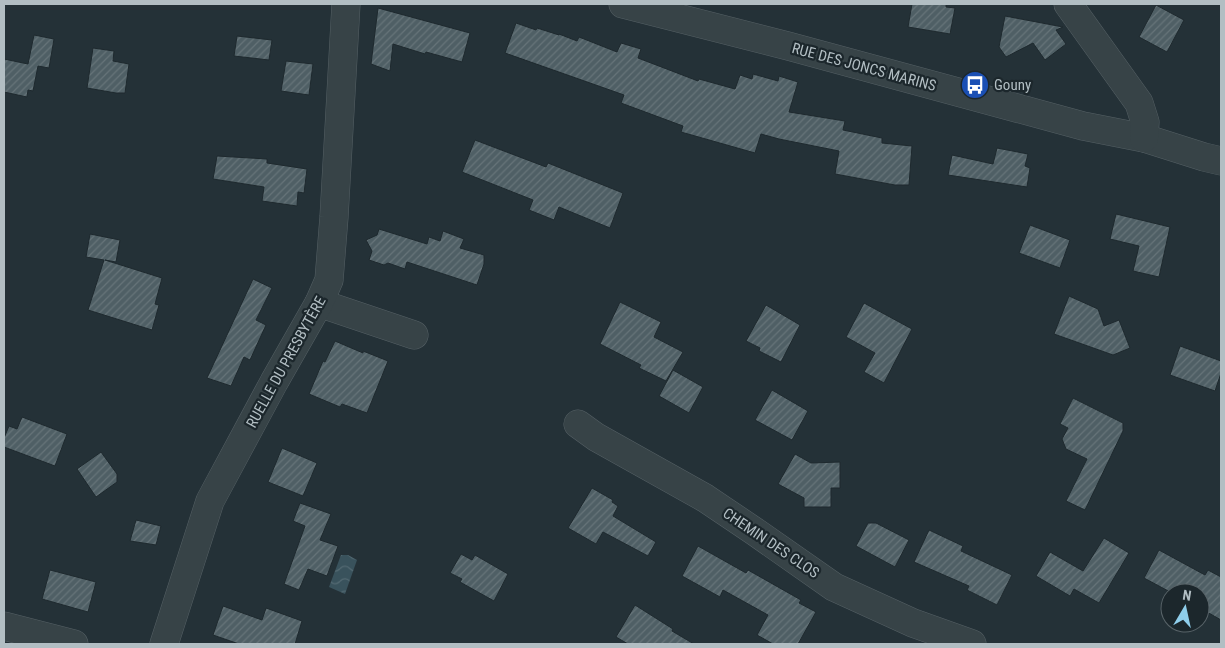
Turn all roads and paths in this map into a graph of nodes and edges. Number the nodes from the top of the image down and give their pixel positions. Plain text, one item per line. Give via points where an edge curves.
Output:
1 (346, 4) edge
2 (623, 4) edge
3 (1068, 4) edge
4 (1144, 138) junction
5 (1221, 161) edge
6 (319, 303) junction
7 (414, 335) dead end
8 (578, 424) dead end
9 (4, 626) edge
10 (74, 644) edge
11 (164, 644) edge
12 (972, 644) edge

1 - 6 street, RUELLE DU PRESBYTÈRE via 329,280
2 - 4 street, RUE DES JONCS MARINS via 1083,126
3 - 4 street via 1139,103 1146,122
4 - 5 street, RUE DES JONCS MARINS
6 - 7 street
6 - 11 street, RUELLE DU PRESBYTÈRE via 210,501
8 - 12 street, CHEMIN DES CLOS via 705,498 834,587 913,623
9 - 10 street

